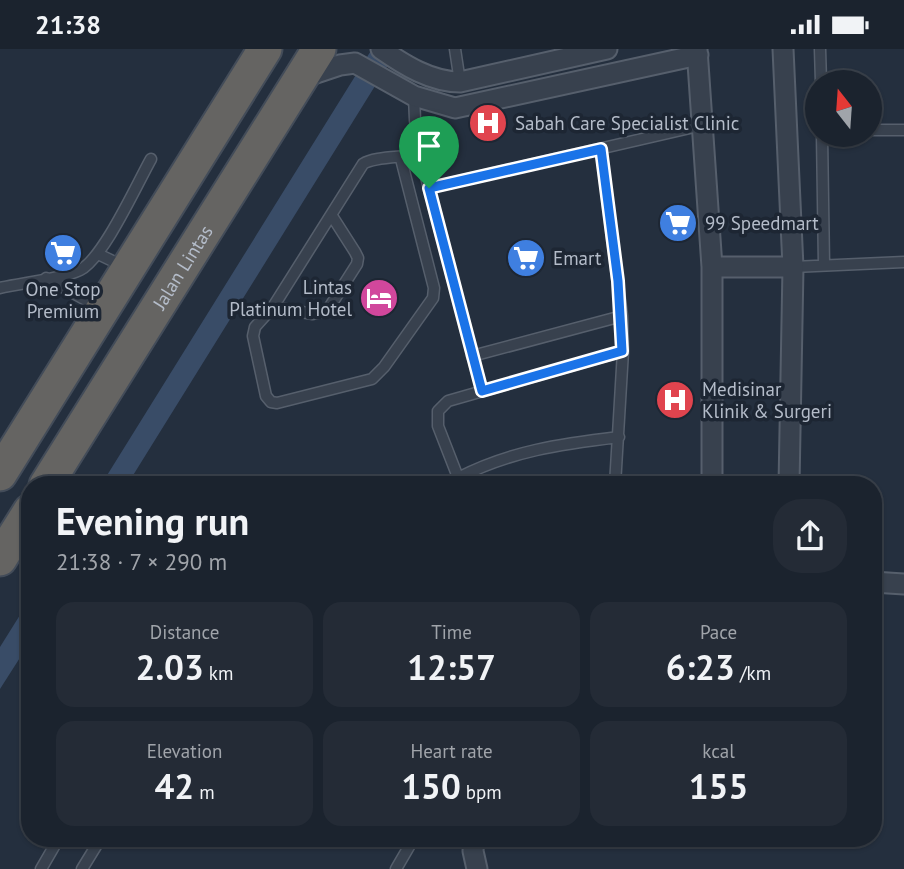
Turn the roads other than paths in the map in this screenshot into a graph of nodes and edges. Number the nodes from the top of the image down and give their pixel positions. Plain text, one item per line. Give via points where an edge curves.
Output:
1 (265, 49) edge
2 (319, 49) edge
3 (381, 49) edge
4 (455, 49) edge
5 (607, 49) edge
6 (783, 49) edge
7 (820, 49) edge
8 (697, 52) edge
9 (821, 70) edge
10 (301, 78) junction
11 (460, 82) junction
12 (414, 96) junction
13 (704, 125) junction
14 (882, 130) edge
15 (904, 130) edge
16 (822, 147) edge
17 (601, 149) junction
18 (420, 154) junction
19 (150, 159) dead end
20 (401, 159) junction
21 (429, 188) junction
22 (332, 216) junction
23 (98, 254) junction
24 (904, 262) edge
25 (824, 265) junction
26 (712, 267) junction
27 (793, 267) junction
28 (128, 268) junction
29 (45, 278) junction
30 (0, 288) edge
31 (274, 307) junction
32 (103, 309) junction
33 (622, 316) junction
34 (622, 351) junction
35 (472, 356) junction
36 (482, 391) junction
37 (619, 437) junction
38 (3, 461) edge
39 (52, 476) edge
40 (457, 476) edge
41 (468, 476) edge
42 (616, 476) edge
43 (712, 476) edge
44 (789, 476) edge
45 (21, 525) edge
46 (0, 559) edge
47 (882, 583) edge
48 (904, 584) edge
49 (54, 847) edge
50 (95, 847) edge
51 (409, 847) edge
52 (473, 847) edge
53 (41, 869) edge
54 (82, 869) edge
55 (396, 869) edge
56 (477, 869) edge

1 - 28 highway
2 - 10 highway, Jalan Lintas
3 - 11 street via 438,80
4 - 11 lane
5 - 11 street
6 - 27 street
7 - 9 lane
8 - 12 street via 455,108
8 - 13 street
10 - 12 street via 355,63
10 - 39 highway, Jalan Lintas
12 - 18 lane
13 - 17 lane
13 - 26 street
14 - 15 lane
16 - 25 lane
17 - 21 lane
17 - 33 lane
18 - 20 lane
18 - 21 lane
19 - 23 lane
20 - 22 lane via 363,164
20 - 31 lane via 433,298 379,374 271,402 266,397 253,336 255,327
21 - 35 lane
22 - 31 lane
22 - 31 lane via 355,252 357,264 327,310 313,314
23 - 28 lane
23 - 29 lane via 71,274
24 - 25 lane
25 - 27 lane
26 - 27 street
26 - 43 street
27 - 44 street
28 - 32 highway
29 - 30 lane
29 - 32 lane
32 - 38 highway
33 - 34 lane
33 - 35 lane
34 - 36 lane
34 - 37 lane
35 - 36 lane
36 - 40 lane via 449,401 438,411 438,426
37 - 41 lane via 533,449 499,458
37 - 42 lane
45 - 46 highway
47 - 48 street
49 - 53 lane
50 - 54 lane
51 - 55 lane
52 - 56 street

